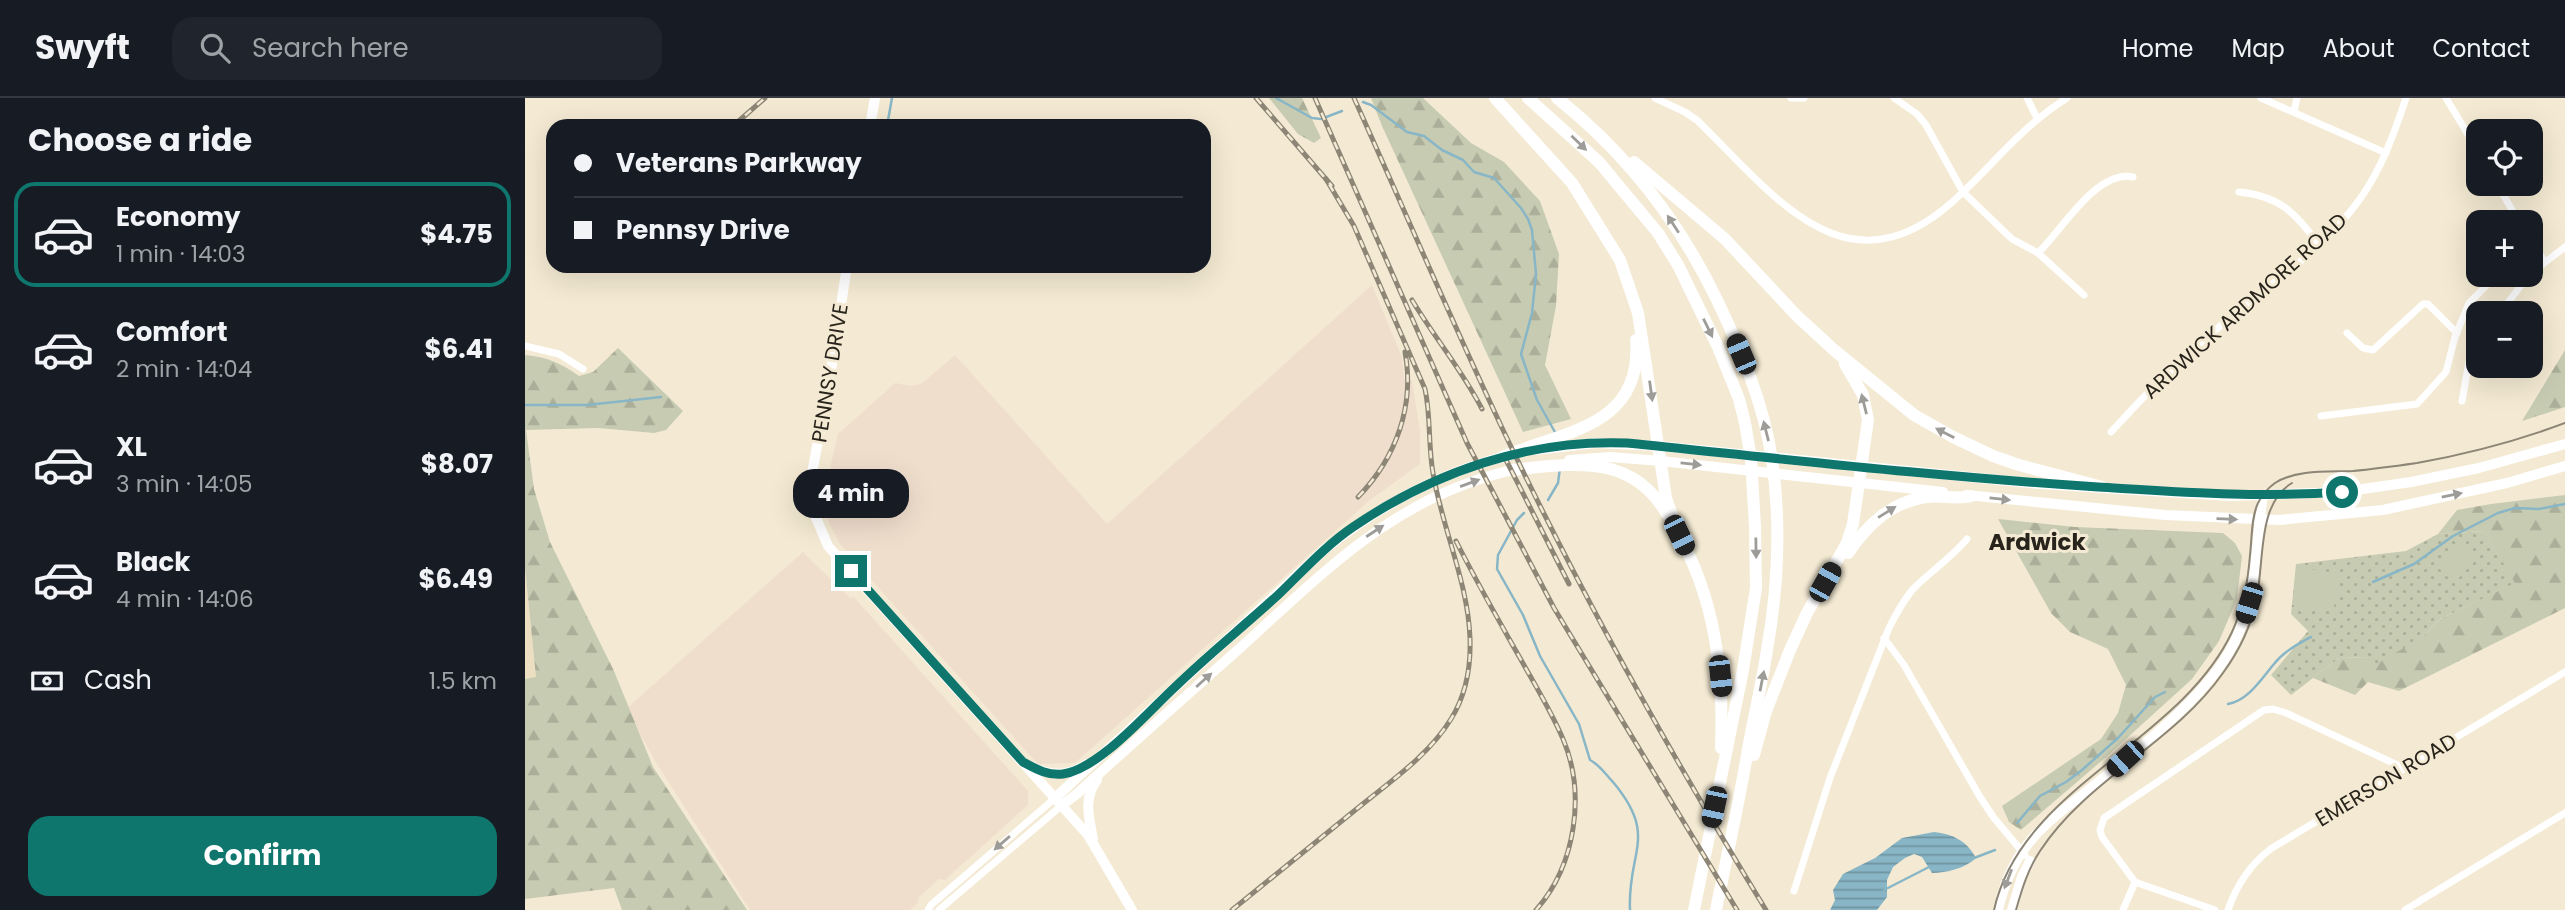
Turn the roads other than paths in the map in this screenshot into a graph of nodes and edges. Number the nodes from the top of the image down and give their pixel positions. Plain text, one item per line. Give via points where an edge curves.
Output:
1 (874, 98) edge
2 (1495, 98) edge
3 (1528, 98) edge
4 (1557, 98) edge
5 (1655, 98) edge
6 (1791, 98) edge
7 (1804, 98) edge
8 (1894, 98) edge
9 (2027, 98) edge
10 (2067, 98) edge
11 (2261, 98) edge
12 (2297, 98) edge
13 (2406, 98) edge
14 (2446, 98) edge
15 (2294, 111) junction
16 (1579, 115) junction
17 (2037, 118) junction
18 (871, 119) edge
19 (2466, 131) edge
20 (2386, 153) junction
21 (2133, 177) dead end
22 (1963, 192) junction
23 (2239, 192) dead end
24 (1605, 233) junction
25 (2319, 244) junction
26 (2565, 247) edge
27 (2038, 253) junction
28 (2544, 261) edge
29 (845, 273) edge
30 (2485, 287) edge
31 (2520, 287) edge
32 (2084, 295) dead end
33 (2509, 301) edge
34 (2347, 333) dead end
35 (2457, 333) junction
36 (525, 346) edge
37 (1834, 350) junction
38 (583, 369) dead end
39 (2466, 378) edge
40 (2462, 401) dead end
41 (2321, 416) dead end
42 (2111, 432) dead end
43 (2565, 444) edge
44 (1659, 446) junction
45 (1502, 457) junction
46 (1597, 461) junction
47 (1661, 461) junction
48 (1863, 466) junction
49 (2565, 466) edge
50 (1511, 470) joint
51 (1860, 482) junction
52 (2102, 487) junction
53 (2263, 495) junction
54 (1971, 496) junction
55 (2259, 520) junction
56 (1679, 535) junction
57 (1967, 539) dead end
58 (1814, 602) junction
59 (1884, 638) junction
60 (2565, 671) edge
61 (1113, 746) junction
62 (1023, 762) junction
63 (1105, 768) junction
64 (2406, 769) junction
65 (1745, 772) junction
66 (1719, 784) junction
67 (1057, 802) junction
68 (2565, 813) edge
69 (1094, 843) junction
70 (2021, 850) junction
71 (2030, 861) joint
72 (2136, 882) junction
73 (1794, 891) dead end
74 (1716, 908) edge
75 (928, 910) edge
76 (939, 910) edge
77 (1132, 910) edge
78 (1694, 910) edge
79 (1998, 910) edge
80 (2012, 910) edge
81 (2123, 910) edge
82 (2215, 910) edge
83 (2228, 910) edge
84 (2405, 910) edge

1 - 18 main road
2 - 24 highway via 1572,183
3 -> 66 highway via 1599,162 1658,233 1718,347 1739,399 1751,459 1756,588
4 - 16 highway
5 - 22 street via 1698,121 1793,213 1842,237 1870,239 1905,232 1935,217
6 - 7 street
8 - 22 street via 1926,125
9 - 17 street
10 - 17 street
11 - 15 street
12 - 15 street
13 - 20 street, ARDWICK ARDMORE ROAD
14 - 19 street
15 - 20 street
16 - 37 highway via 1725,239
65 -> 16 highway via 1775,586 1776,514 1767,436 1741,354 1696,260 1646,186
17 - 22 street
20 - 25 street, ARDWICK ARDMORE ROAD via 2359,200
21 - 27 street via 2112,177 2098,187
22 - 27 street via 2012,239
23 - 25 street via 2282,204
24 -> 44 highway via 1621,260 1638,313
24 - 45 highway via 1634,318 1636,361 1631,385 1595,423
25 - 42 street, ARDWICK ARDMORE ROAD via 2193,349
26 - 28 street
27 - 32 street
29 - 62 main road, PENNSY DRIVE via 813,468 812,499 820,532
30 - 35 street via 2469,303
31 - 33 street
34 - 35 street via 2373,351 2428,304
35 - 41 street via 2446,372 2417,404
36 - 38 street via 559,354
48 -> 37 highway via 1866,408 1858,384
52 -> 37 highway via 2019,465 1952,437 1914,415
39 - 40 street
43 - 53 main road via 2411,482 2342,492
44 - 45 main road via 1596,443
44 - 47 highway
44 - 48 main road
45 - 61 main road via 1401,498 1350,529
46 - 47 main road
46 - 50 highway
46 - 56 highway via 1646,486
47 -> 51 main road
47 - 56 highway via 1666,498
48 - 51 highway
48 - 52 main road
55 -> 49 main road via 2383,510
63 -> 50 main road via 1333,562 1368,536 1408,511 1473,481
51 - 54 main road
51 - 58 highway via 1847,543
52 - 53 main road
53 - 55 main road
54 -> 55 main road via 2165,516
58 -> 54 highway via 1861,535 1889,510 1927,497
55 - 70 main road via 2249,603 2235,641 2218,668 2187,703 2057,813
56 - 66 highway via 1700,582 1715,634 1722,692
57 - 59 street via 1914,589
58 - 65 highway via 1790,650
59 - 70 street via 1980,797
59 - 73 street via 1830,778
60 - 64 street, EMERSON ROAD
61 - 62 main road via 1083,767 1063,774 1048,774
61 - 67 main road
62 - 67 main road, PENNSY DRIVE
63 - 67 main road
63 - 69 main road via 1089,795
64 - 72 street via 2286,713 2264,710 2104,818 2100,830
64 - 83 street, EMERSON ROAD via 2261,856 2244,876
65 - 74 highway
66 - 78 highway
67 - 69 main road, PENNSY DRIVE
67 -> 75 street
67 - 76 street
68 - 84 street
69 - 77 main road, PENNSY DRIVE
70 - 71 street
70 -> 79 main road
71 - 80 main road
72 - 81 street
72 - 82 street

